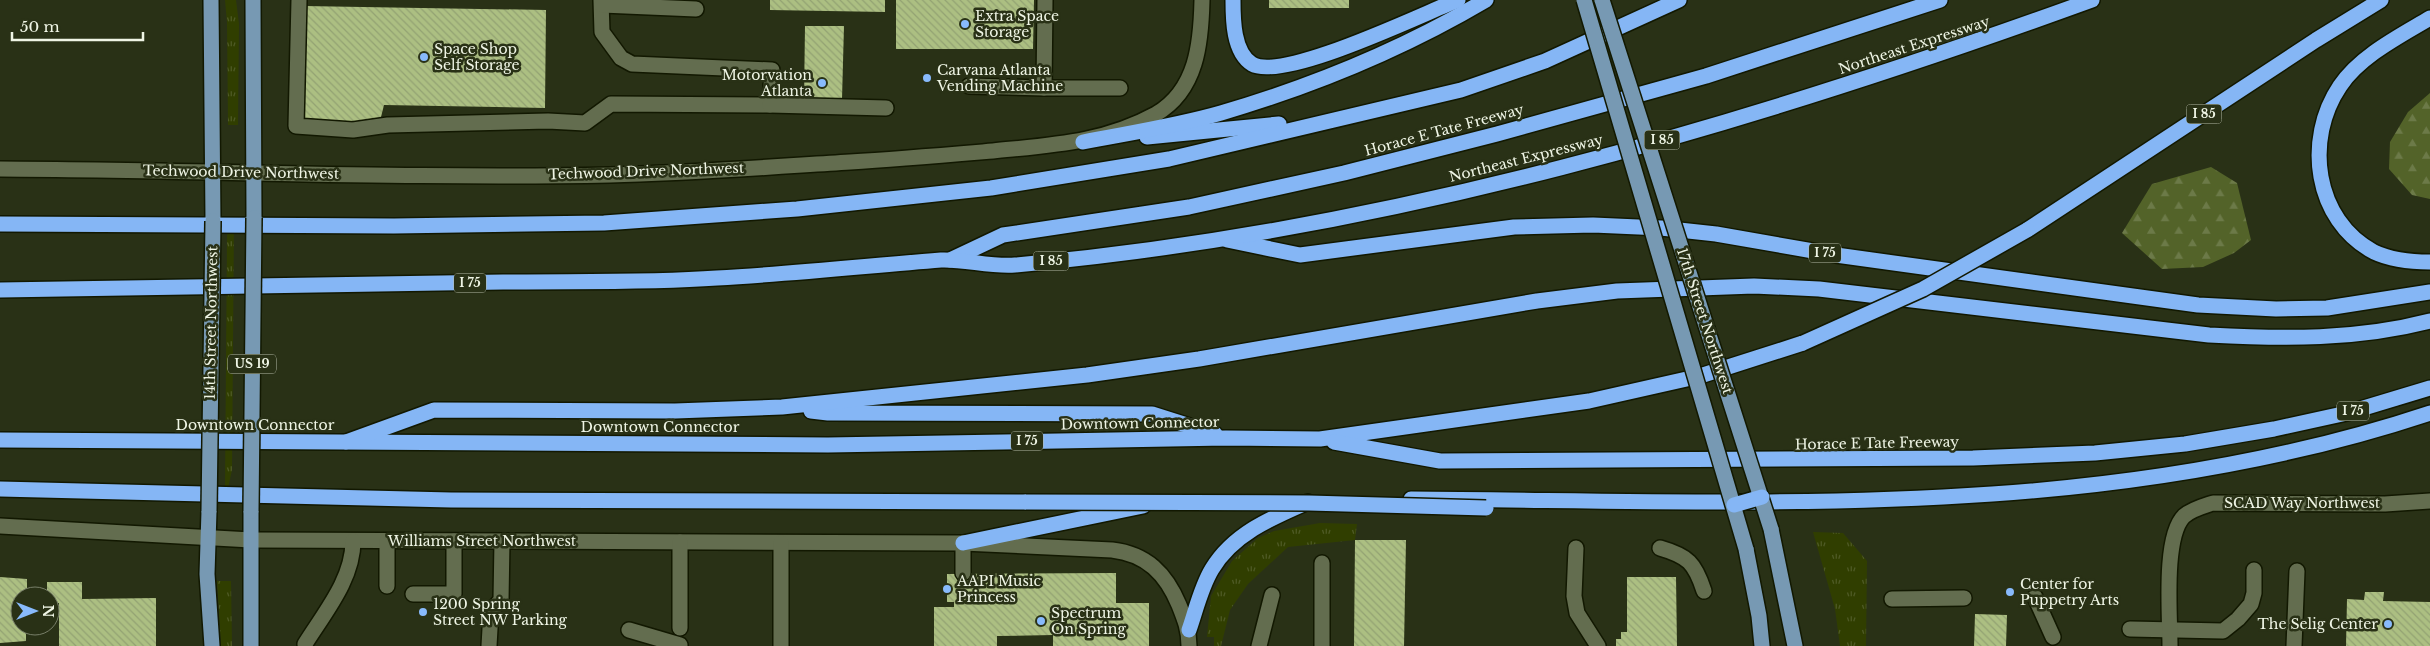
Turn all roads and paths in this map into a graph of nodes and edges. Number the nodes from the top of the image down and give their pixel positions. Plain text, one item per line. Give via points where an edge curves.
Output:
1 (211, 0) edge
2 (253, 0) edge
3 (299, 0) edge
4 (1044, 0) edge
5 (1202, 0) edge
6 (1233, 0) edge
7 (1458, 0) edge
8 (1486, 0) edge
9 (1584, 0) edge
10 (1602, 0) edge
11 (1679, 0) edge
12 (1940, 0) edge
13 (2092, 0) edge
14 (2381, 0) edge
15 (602, 3) edge
16 (696, 9) dead end
17 (2430, 18) edge
18 (969, 86) dead end
19 (1044, 88) junction
20 (1120, 88) dead end
21 (770, 106) junction
22 (886, 108) dead end
23 (1370, 112) junction
24 (1083, 142) junction
25 (0, 169) edge
26 (212, 171) junction
27 (254, 173) junction
28 (0, 224) edge
29 (1220, 239) junction
30 (950, 260) junction
31 (2430, 262) edge
32 (0, 290) edge
33 (2430, 292) edge
34 (2430, 320) edge
35 (2430, 388) edge
36 (782, 407) junction
37 (2430, 413) edge
38 (1226, 438) junction
39 (1320, 439) junction
40 (0, 440) edge
41 (346, 442) junction
42 (0, 489) edge
43 (1762, 497) junction
44 (1318, 498) junction
45 (2430, 501) edge
46 (1734, 505) junction
47 (0, 526) edge
48 (208, 537) junction
49 (251, 540) junction
50 (353, 541) junction
51 (387, 541) junction
52 (454, 541) junction
53 (502, 541) junction
54 (680, 542) junction
55 (781, 543) junction
56 (963, 543) junction
57 (1576, 548) dead end
58 (1660, 548) dead end
59 (1322, 563) dead end
60 (2254, 570) dead end
61 (2297, 571) dead end
62 (963, 573) dead end
63 (387, 586) dead end
64 (1704, 591) dead end
65 (413, 594) dead end
66 (1272, 595) dead end
67 (2035, 597) dead end
68 (1964, 598) dead end
69 (1892, 599) dead end
70 (680, 628) dead end
71 (2130, 629) dead end
72 (629, 630) dead end
73 (1189, 630) junction
74 (2170, 630) junction
75 (2053, 637) dead end
76 (2223, 639) edge
77 (306, 644) dead end
78 (680, 645) edge
79 (212, 646) edge
80 (251, 646) edge
81 (488, 646) edge
82 (781, 646) edge
83 (1189, 646) edge
84 (1259, 646) edge
85 (1322, 646) edge
86 (1598, 646) edge
87 (1762, 646) edge
88 (1795, 646) edge
89 (2170, 646) edge
90 (2294, 646) edge

1 - 26 main road, 14th Street Northwest / US 19
2 - 27 main road, US 19
3 - 21 street via 296,126 353,130 388,125 585,123 611,104
4 - 19 street
5 - 24 street, Techwood Drive Northwest via 1201,30 1193,74 1180,94 1158,112
6 - 7 highway via 1236,36 1242,54 1252,64 1265,68 1315,58
8 - 24 highway via 1391,49 1300,88 1219,113
9 - 46 main road, 17th Street Northwest, bridge
10 - 43 main road, 17th Street Northwest, bridge
11 - 23 highway via 1545,61 1461,90
12 - 30 highway, Horace E Tate Freeway / I 75 via 1706,76 1496,134 1344,173 1189,207 1003,235
13 - 29 highway, Northeast Expressway / I 85 via 1806,98 1644,145 1429,199
14 - 39 highway, I 85, bridge via 2027,230 1923,289 1803,343 1700,376 1588,401
15 - 16 street
15 - 21 street via 602,32 621,58 632,64 772,70
17 - 31 highway via 2369,56 2340,85 2320,130 2318,154 2327,199 2355,238 2374,252 2392,258
18 - 19 street
19 - 20 street
21 - 22 street
23 - 24 highway via 1256,128
23 - 28 highway via 1160,161 991,188 797,209 604,223 394,226
24 - 27 street, Techwood Drive Northwest via 901,159 610,174
25 - 26 street, Techwood Drive Northwest
26 - 27 street, Techwood Drive Northwest
26 - 48 main road, 14th Street Northwest / US 19, bridge
27 - 49 main road, US 19, bridge
29 - 30 highway, Northeast Expressway / I 85 via 1007,266
29 - 33 highway, I 75 via 1300,256 1514,227 1603,225 1716,234 1836,255 2198,305 2327,308
30 - 32 highway, I 75 via 712,279
34 - 36 highway via 2365,334 2271,339 2209,335 1819,289 1754,286 1617,291 1537,301 1087,375
35 - 39 highway, Horace E Tate Freeway / I 75 via 2347,413 2274,429 2185,444 2039,455 1829,460 1440,461
36 - 38 highway via 828,412 1152,414
36 - 41 highway via 675,411 434,410
37 - 44 highway via 2271,457 2127,482 1999,495 1817,502
38 - 39 highway, Downtown Connector / I 75
38 - 41 highway, Downtown Connector / I 75 via 828,444
40 - 41 highway, Downtown Connector / I 75
42 - 46 highway, bridge via 451,500 1309,503 1690,511
43 - 46 highway, bridge
43 - 88 main road, 17th Street Northwest, bridge
44 - 56 highway via 1179,502 1080,518
44 - 73 highway via 1241,536 1223,553 1203,587
45 - 74 street, SCAD Way Northwest via 2385,504 2213,503 2184,516 2174,532 2170,551
46 - 87 main road, 17th Street Northwest, bridge via 1746,549
47 - 48 street, Williams Street Northwest
48 - 49 street, Williams Street Northwest
48 - 79 main road, 14th Street Northwest / US 19
49 - 50 street, Williams Street Northwest
49 - 80 main road, US 19
50 - 51 street, Williams Street Northwest
50 - 77 street via 353,558 348,573
51 - 52 street, Williams Street Northwest
51 - 63 street
52 - 53 street, Williams Street Northwest
52 - 65 street via 454,594
53 - 54 street, Williams Street Northwest
53 - 81 street via 501,600 491,611
54 - 55 street, Williams Street Northwest
54 - 70 street
55 - 56 street, Williams Street Northwest
55 - 82 street
56 - 62 street
56 - 73 street, Williams Street Northwest via 1112,550 1136,555 1163,575
57 - 86 street via 1574,596 1577,613
58 - 64 street via 1681,554 1697,570
59 - 85 street
60 - 76 street via 2254,593 2250,604
61 - 90 street
66 - 84 street
67 - 75 street
68 - 69 street
71 - 74 street
72 - 78 street
73 - 83 street
74 - 76 street
74 - 89 street, SCAD Way Northwest

